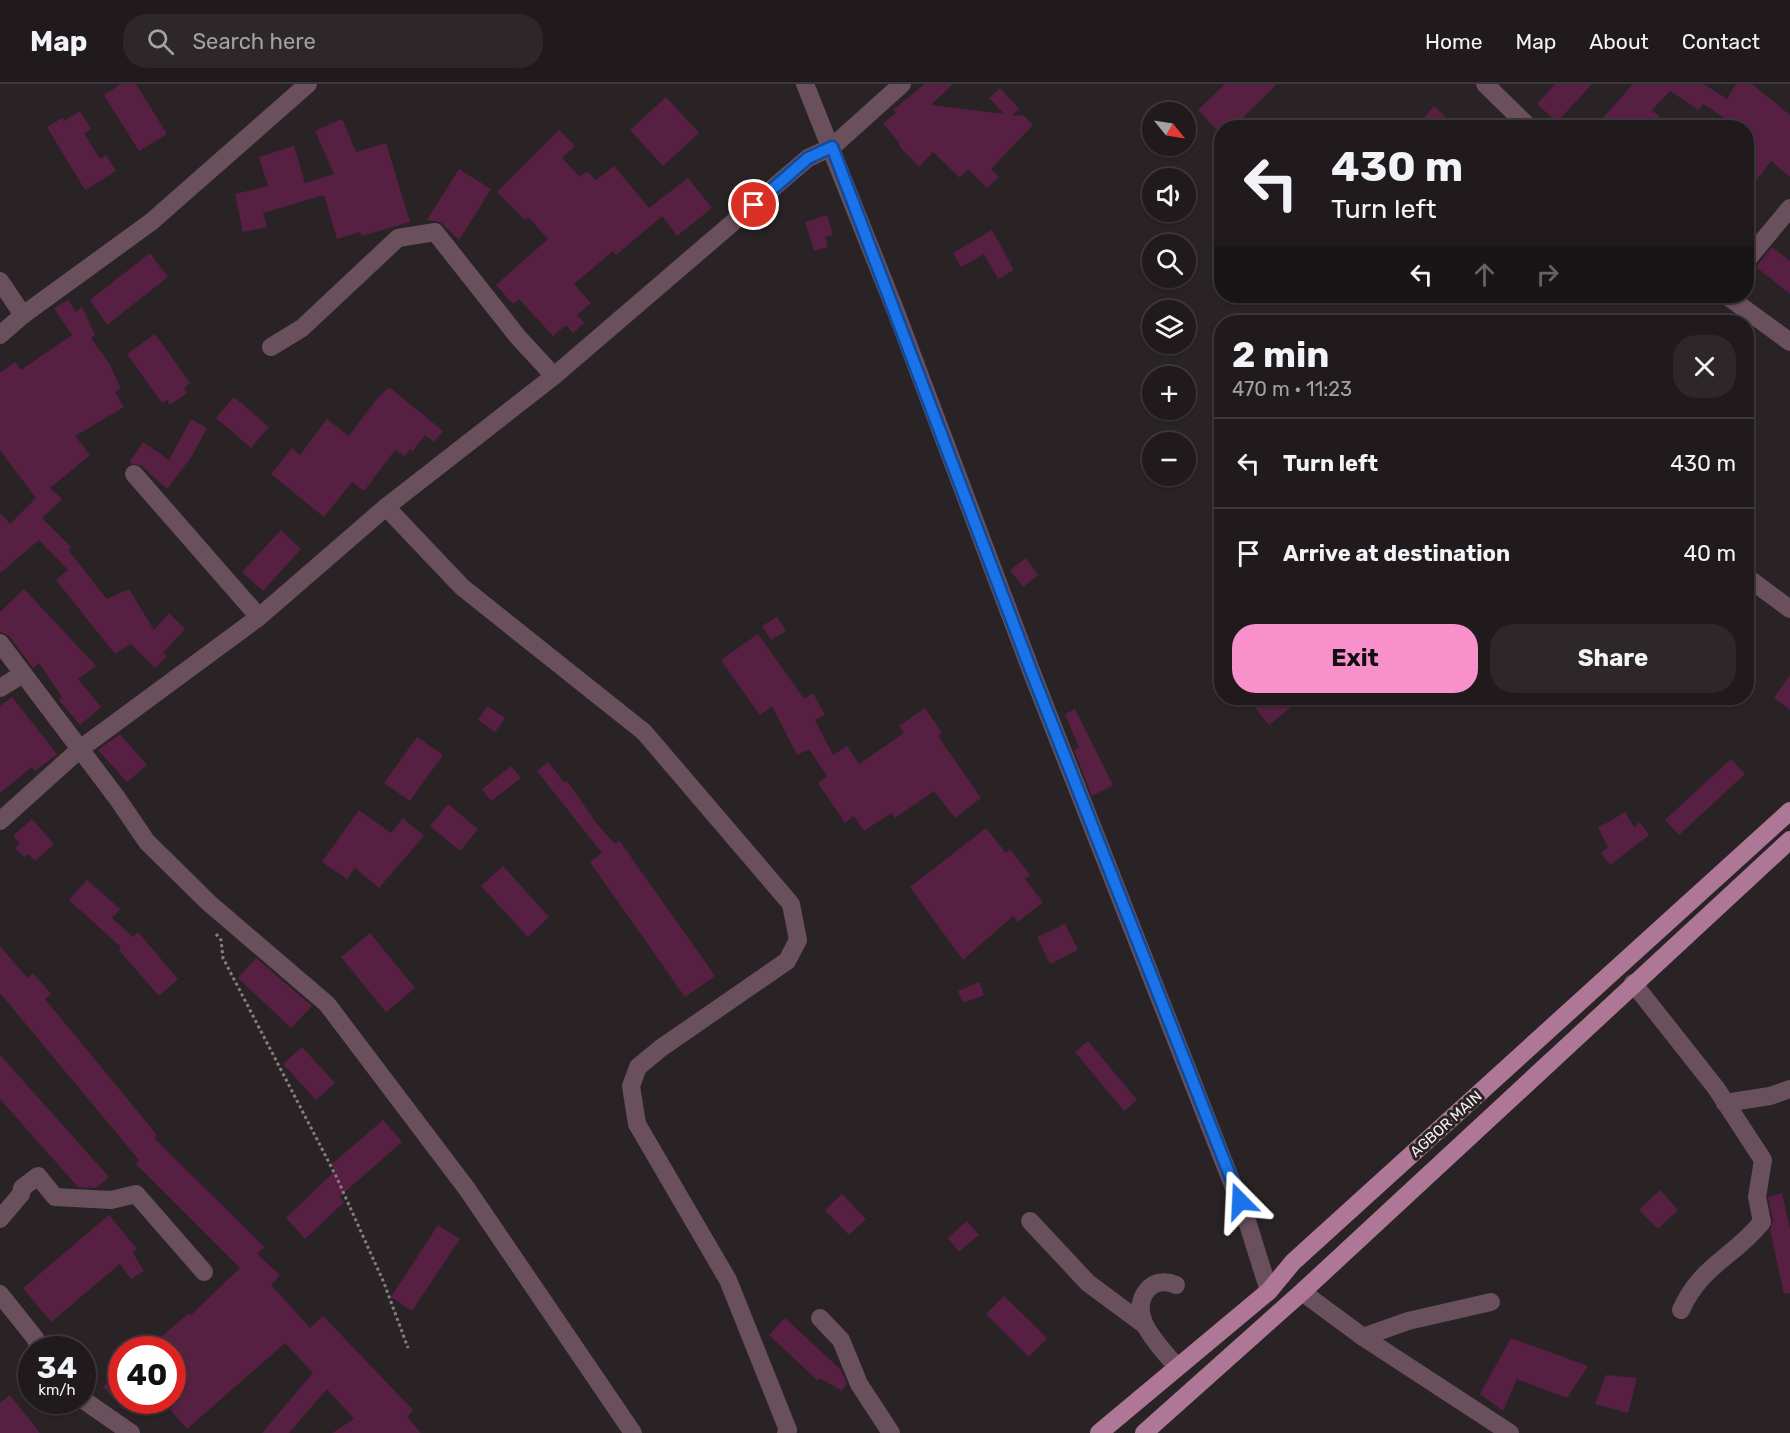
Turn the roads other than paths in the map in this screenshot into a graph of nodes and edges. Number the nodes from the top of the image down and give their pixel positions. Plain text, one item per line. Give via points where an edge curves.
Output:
1 (308, 84) edge
2 (805, 84) edge
3 (902, 84) edge
4 (1485, 84) edge
5 (1522, 120) edge
6 (832, 147) junction
7 (1790, 208) edge
8 (1754, 251) edge
9 (0, 281) edge
10 (1739, 303) edge
11 (23, 315) junction
12 (0, 335) edge
13 (1790, 342) edge
14 (271, 347) dead end
15 (554, 376) junction
16 (134, 474) dead end
17 (386, 507) junction
18 (1754, 582) edge
19 (1790, 609) edge
20 (259, 617) junction
21 (0, 643) edge
22 (24, 674) junction
23 (0, 688) edge
24 (80, 749) junction
25 (1790, 811) edge
26 (0, 821) edge
27 (1790, 840) edge
28 (1633, 982) junction
29 (1790, 1089) edge
30 (1725, 1103) junction
31 (1454, 1117) junction
32 (1468, 1135) junction
33 (21, 1194) junction
34 (0, 1200) edge
35 (0, 1219) edge
36 (1030, 1221) dead end
37 (204, 1272) dead end
38 (1176, 1284) dead end
39 (1269, 1291) junction
40 (1302, 1292) junction
41 (0, 1294) edge
42 (1491, 1302) dead end
43 (1681, 1310) dead end
44 (820, 1318) dead end
45 (1142, 1323) junction
46 (33, 1336) edge
47 (1363, 1337) junction
48 (1176, 1366) junction
49 (96, 1409) edge
50 (131, 1433) edge
51 (633, 1433) edge
52 (786, 1433) edge
53 (891, 1433) edge
54 (1099, 1433) edge
55 (1144, 1433) edge
56 (1510, 1433) edge

1 - 11 street via 151,222
2 - 6 street
3 - 6 street
4 - 5 street
6 - 15 street via 808,158
6 - 39 street via 1032,673 1243,1210
7 - 8 street
9 - 11 street
10 - 13 street
11 - 12 street
14 - 15 street via 302,328 398,238 435,232
15 - 17 street
16 - 20 street
17 - 20 street
17 - 52 street via 462,587 644,732 791,904 798,940 787,961 661,1048 638,1067 631,1086 637,1124 728,1280
18 - 19 street
20 - 24 street
21 - 22 street
22 - 23 street
22 - 24 street
24 - 26 street
24 - 51 street via 147,842 209,903 327,1005 467,1189
25 - 31 main road, AGBOR MAIN
27 - 28 main road, AGBOR MAIN
28 - 30 street
28 - 32 main road, AGBOR MAIN
29 - 30 street
30 - 43 street via 1763,1160 1757,1197 1762,1222 1736,1250 1701,1275
31 - 32 main road
31 - 39 main road, AGBOR MAIN via 1293,1262
32 - 40 main road, AGBOR MAIN
33 - 34 street
33 - 35 street
33 - 37 street via 22,1188 38,1176 55,1197 111,1200 136,1194
36 - 45 street via 1088,1283
38 - 45 street via 1156,1283 1148,1289 1141,1307
39 - 48 main road, AGBOR MAIN
40 - 47 street
40 - 55 main road, AGBOR MAIN
41 - 46 street
42 - 47 street via 1408,1321
44 - 53 street via 841,1340 859,1384
45 - 48 street
47 - 56 street
48 - 54 main road, AGBOR MAIN
49 - 50 street

